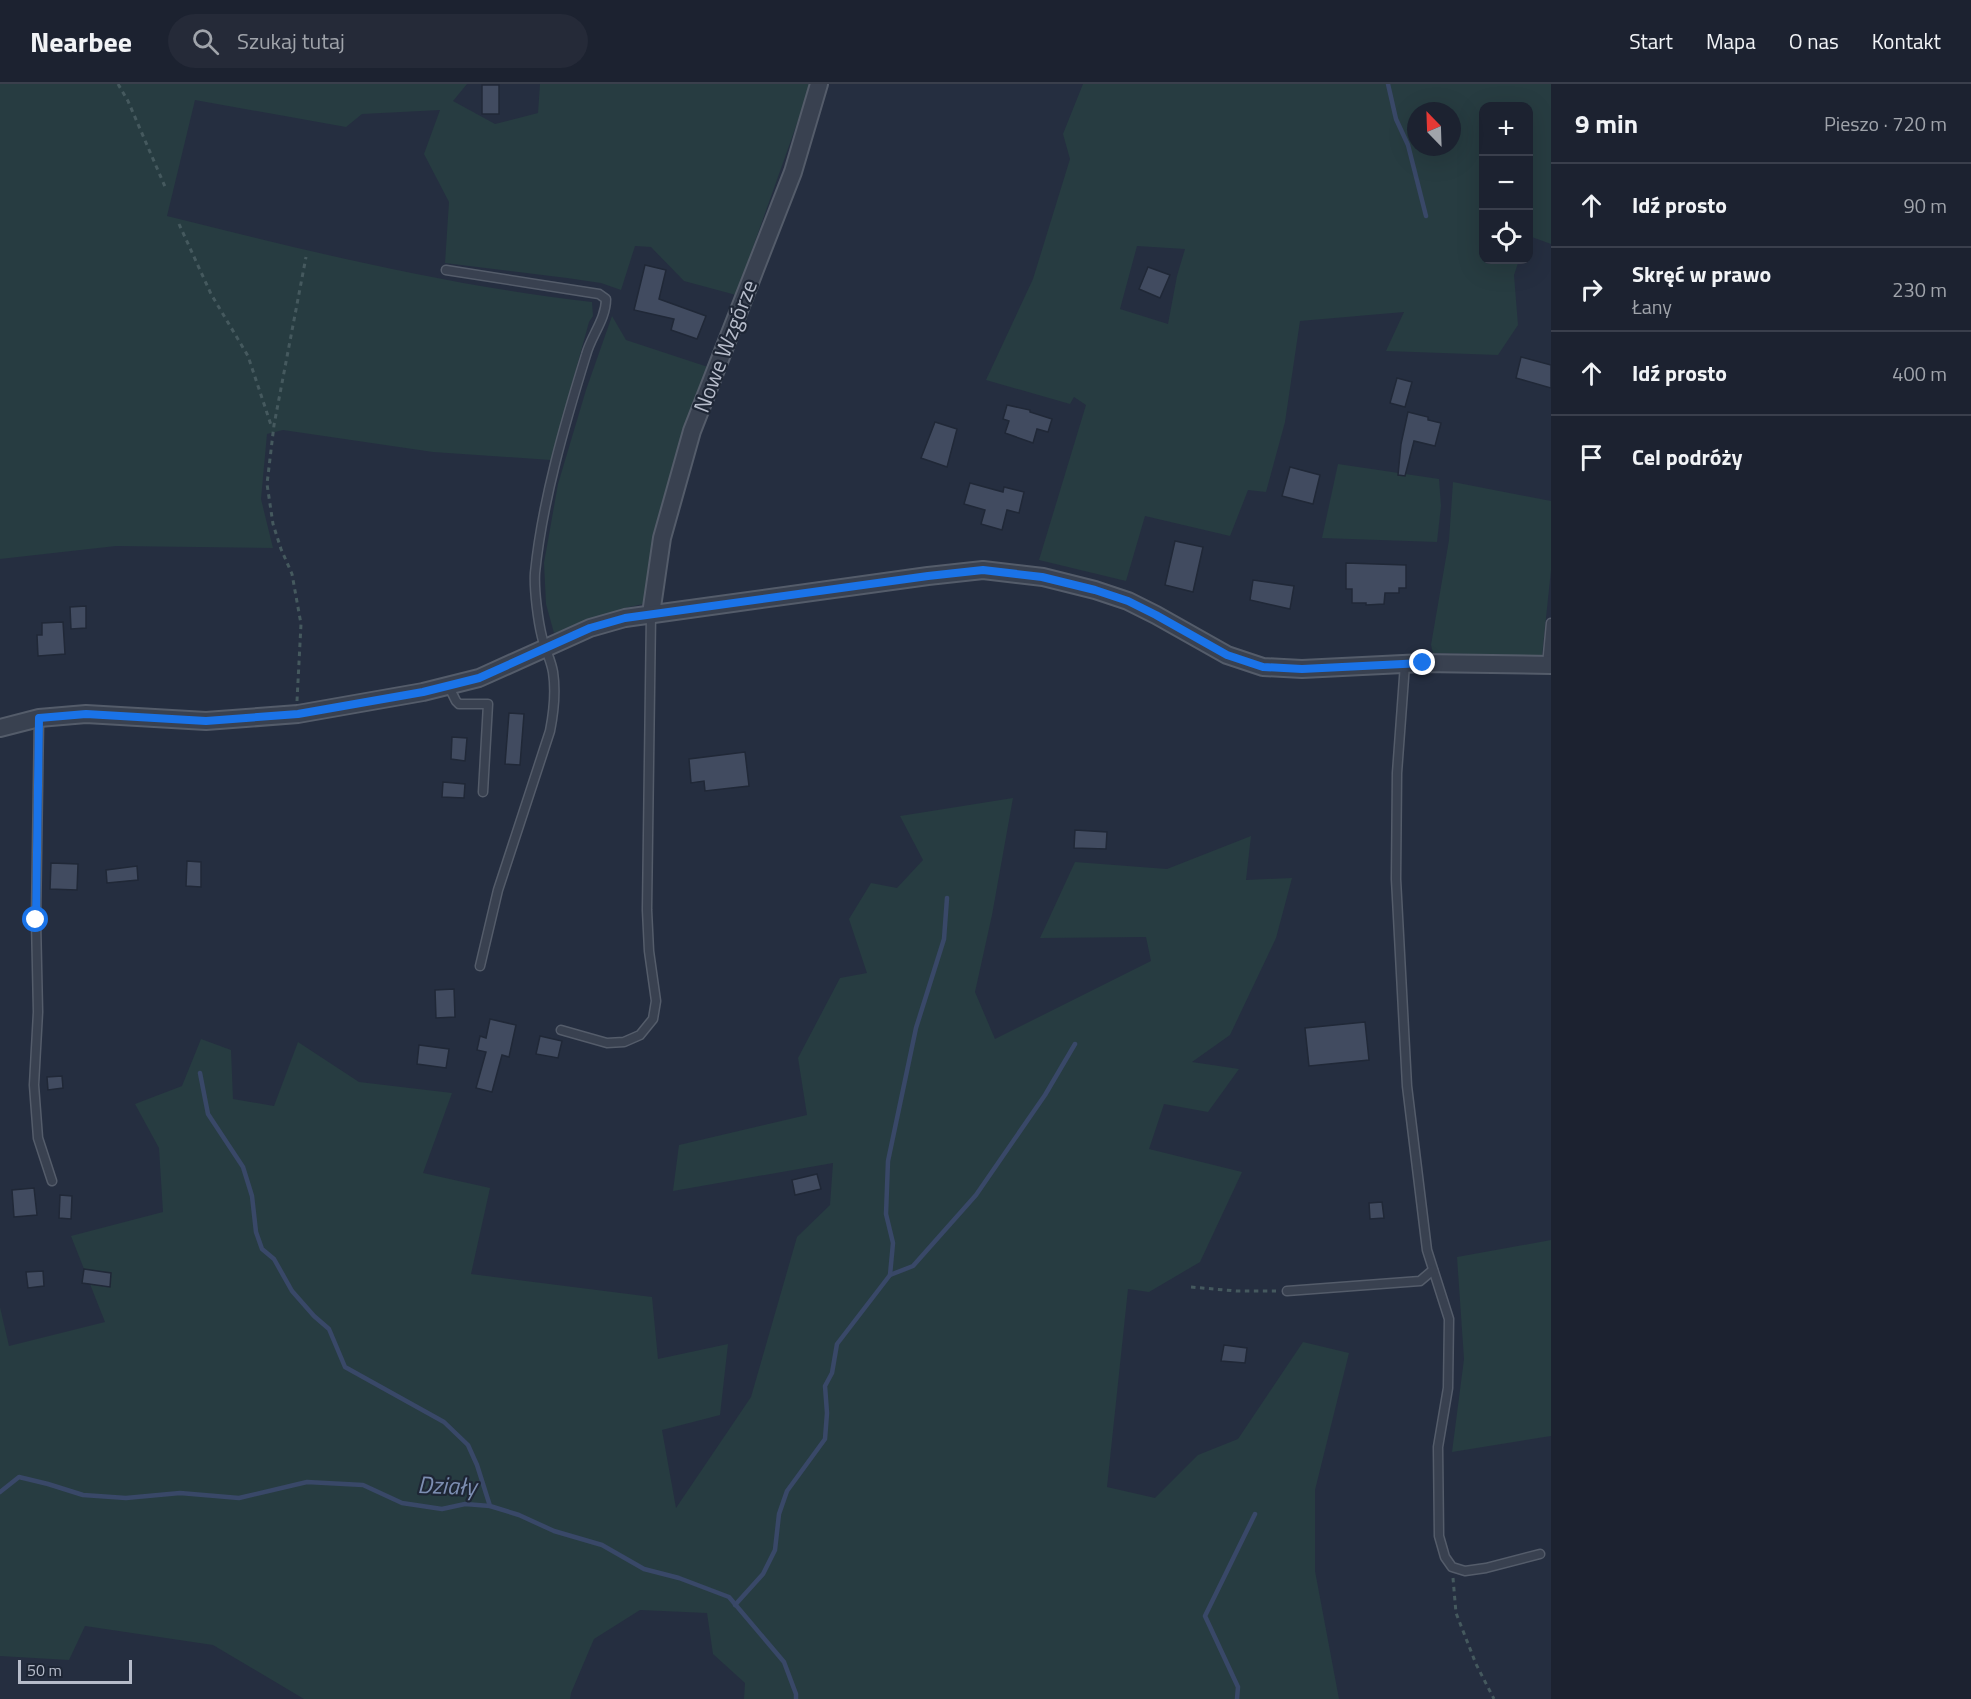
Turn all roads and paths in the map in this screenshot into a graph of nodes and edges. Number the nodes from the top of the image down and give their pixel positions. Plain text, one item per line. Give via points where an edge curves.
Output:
1 (118, 84) edge
2 (819, 84) edge
3 (165, 189) dead end
4 (179, 224) dead end
5 (306, 257) dead end
6 (446, 270) dead end
7 (273, 430) junction
8 (651, 614) junction
9 (1551, 623) edge
10 (545, 648) junction
11 (1405, 664) junction
12 (1549, 665) edge
13 (449, 687) junction
14 (298, 714) junction
15 (39, 718) junction
16 (0, 728) edge
17 (483, 792) dead end
18 (480, 966) dead end
19 (561, 1030) dead end
20 (52, 1181) dead end
21 (1433, 1270) junction
22 (1191, 1287) dead end
23 (1287, 1291) joint
24 (1540, 1554) dead end
25 (1452, 1567) junction
26 (1494, 1699) edge

1 - 3 path
2 - 8 street, Nowe Wzgórze via 793,172 692,431 662,538
4 - 7 path via 211,294 248,356
5 - 7 path
6 - 10 lane via 599,294 606,299 606,308 586,351 545,509 535,576
7 - 14 path via 267,484 273,524 292,574 301,624
8 - 10 street via 590,628
8 - 11 street via 983,570 1042,577 1117,598 1227,655 1263,667
8 - 19 lane via 647,909 656,1001 653,1019 640,1035 624,1042 607,1043
9 - 12 lane
10 - 13 street
10 - 18 lane via 555,687 550,731 498,890
11 - 12 street
11 - 21 lane via 1397,773 1397,890 1407,1086 1427,1250
13 - 14 street
13 - 17 lane via 459,704 489,704
14 - 15 street via 206,721 86,714
15 - 16 street
15 - 20 lane via 38,1012 34,1085 38,1138
21 - 23 lane via 1420,1281
21 - 25 lane via 1449,1319 1448,1388 1438,1447 1437,1493 1439,1536
22 - 23 path
24 - 25 lane via 1486,1568 1464,1571
25 - 26 path via 1456,1612

